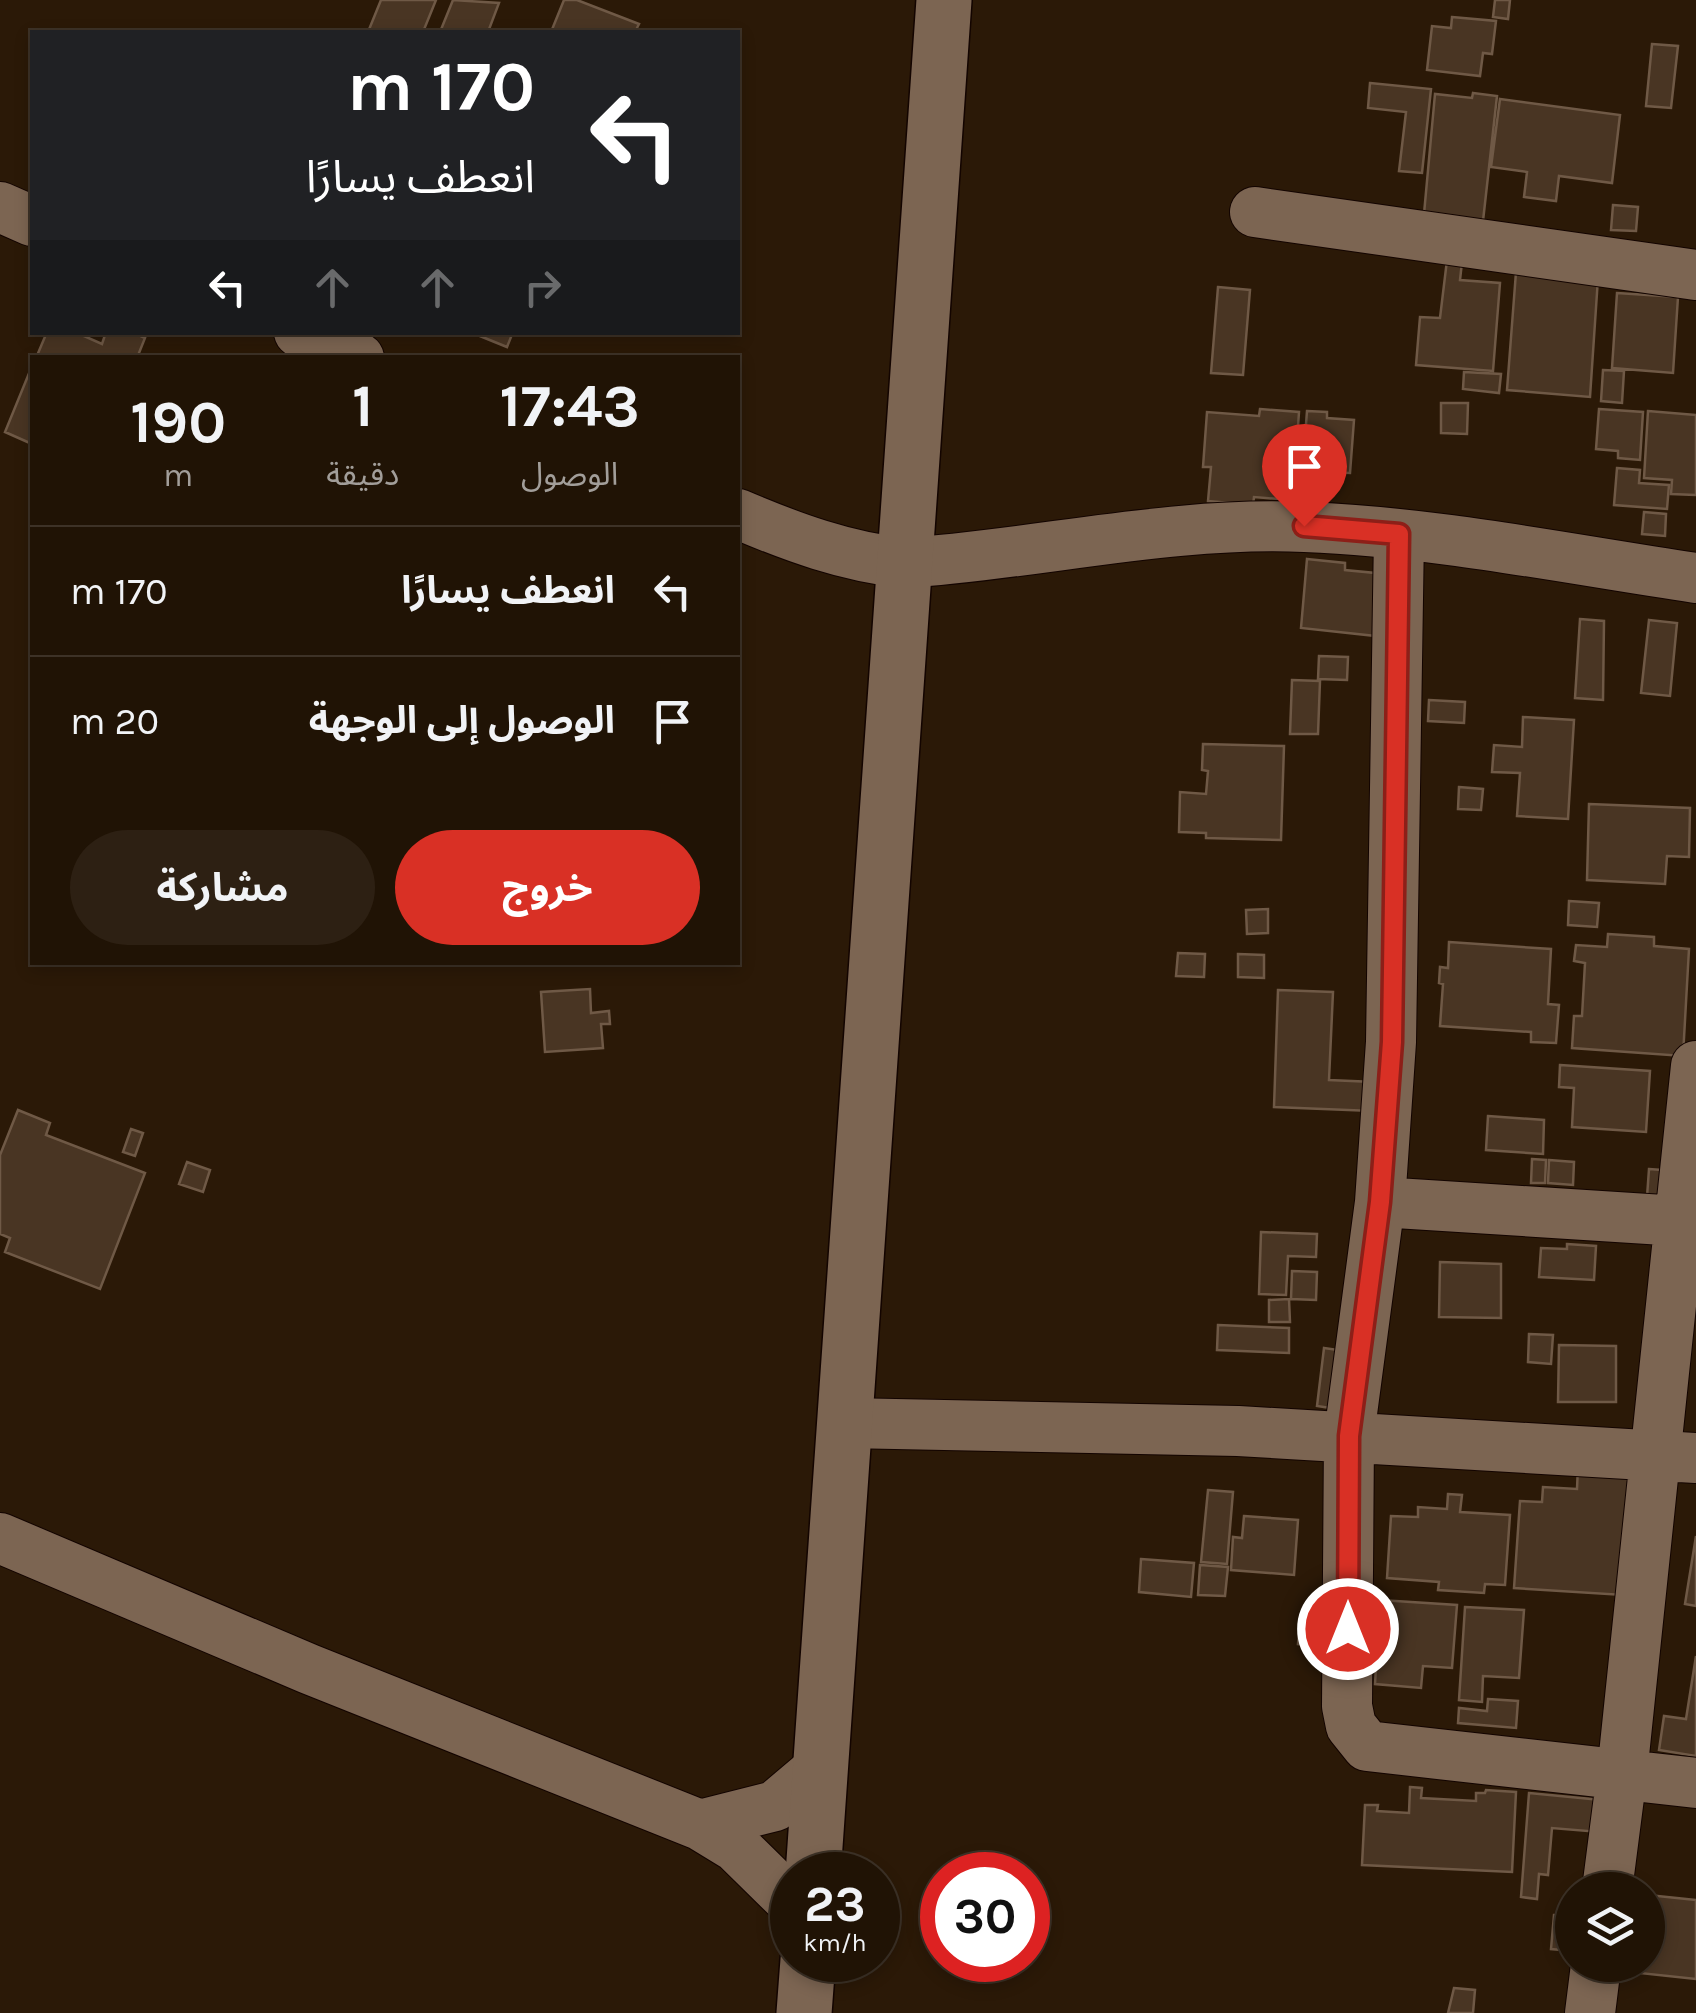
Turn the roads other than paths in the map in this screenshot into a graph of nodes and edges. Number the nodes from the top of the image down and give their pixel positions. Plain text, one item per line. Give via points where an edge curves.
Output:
1 (944, 0) edge
2 (0, 207) edge
3 (1255, 212) dead end
4 (30, 220) edge
5 (1696, 275) edge
6 (305, 335) edge
7 (352, 355) edge
8 (740, 515) edge
9 (1399, 534) junction
10 (905, 563) junction
11 (1696, 578) edge
12 (1696, 1066) edge
13 (1380, 1202) junction
14 (1688, 1222) edge
15 (846, 1424) junction
16 (1349, 1436) junction
17 (1676, 1456) edge
18 (0, 1538) edge
19 (821, 1767) junction
20 (1622, 1774) junction
21 (1696, 1783) edge
22 (700, 1825) junction
23 (815, 1852) edge
24 (1608, 1872) edge
25 (770, 1880) edge
26 (806, 1982) edge
27 (1594, 1982) edge
28 (804, 2013) edge
29 (1590, 2013) edge

1 - 10 street
2 - 4 street
3 - 5 street
6 - 7 street
8 - 10 street via 832,550
9 - 10 street via 1234,528
9 - 11 street
9 - 13 street via 1392,1042
10 - 15 street
12 - 14 street
13 - 14 street
13 - 16 street
14 - 17 street
15 - 16 street
15 - 19 street
16 - 17 street
16 - 20 street via 1347,1706 1359,1736 1368,1746
17 - 20 street
18 - 22 street
19 - 22 street via 775,1806
19 - 23 street
20 - 21 street
20 - 24 street
22 - 25 street via 736,1847
26 - 28 street
27 - 29 street

